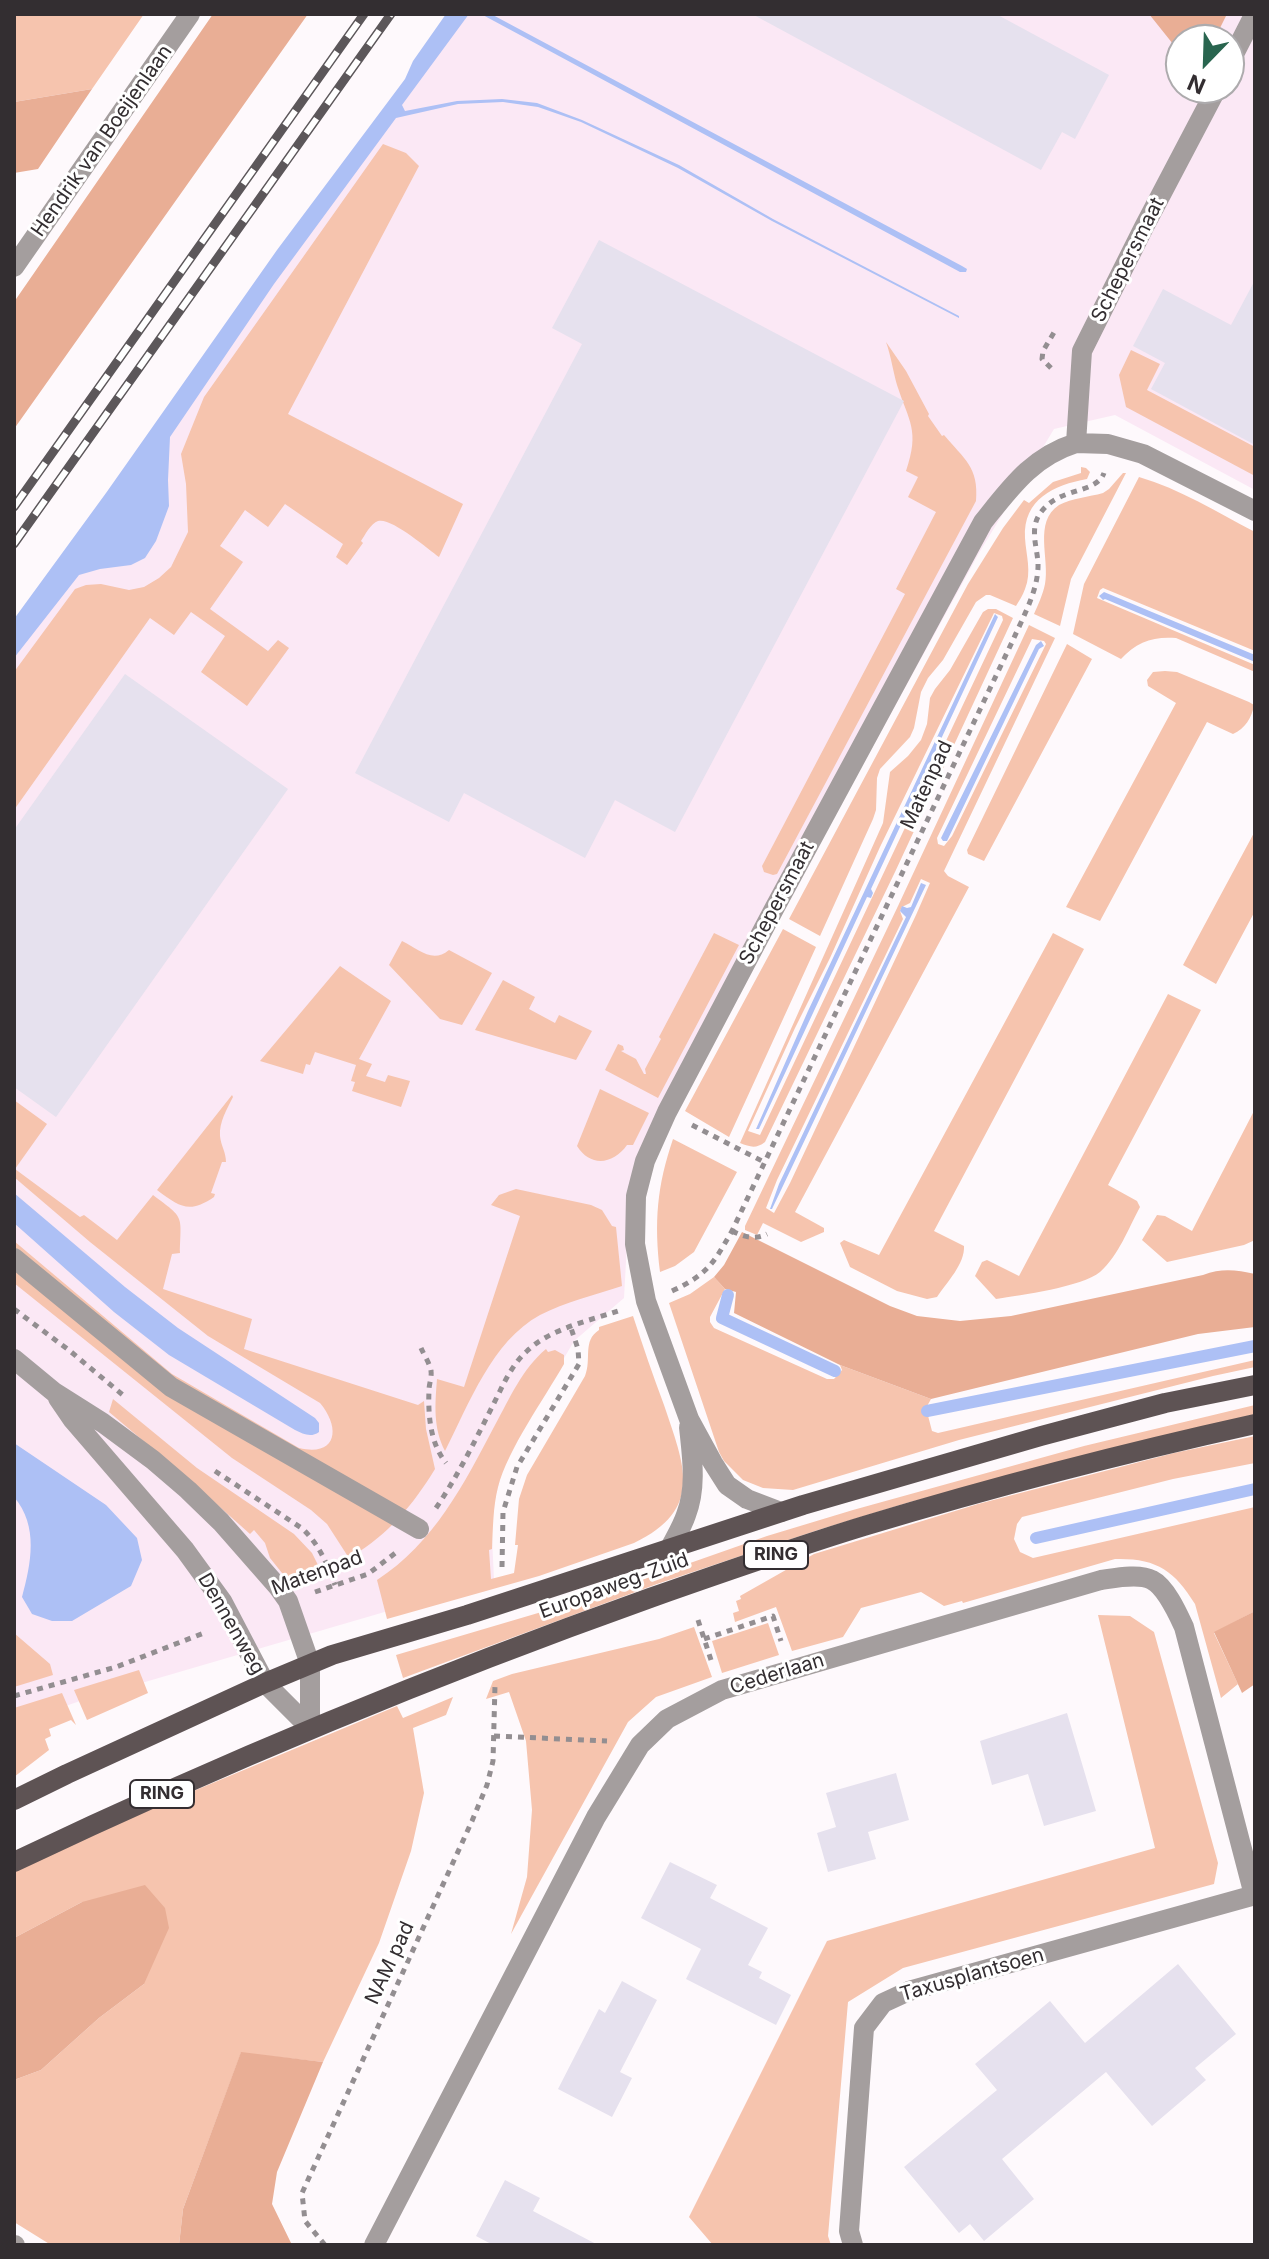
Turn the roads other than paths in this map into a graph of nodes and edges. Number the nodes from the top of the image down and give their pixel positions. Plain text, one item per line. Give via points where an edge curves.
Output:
1 (190, 14) edge
2 (1209, 104) edge
3 (14, 267) edge
4 (1076, 443) junction
5 (1255, 511) edge
6 (14, 1258) edge
7 (14, 1359) edge
8 (1255, 1385) edge
9 (54, 1392) junction
10 (689, 1419) junction
11 (1255, 1424) edge
12 (781, 1512) junction
13 (419, 1529) road end
14 (669, 1550) junction
15 (310, 1664) junction
16 (265, 1683) junction
17 (310, 1728) junction
18 (14, 1800) edge
19 (14, 1862) edge
20 (1254, 1895) edge
21 (374, 2245) edge
22 (853, 2245) edge

1 - 3 street, Hendrik van Boeijenlaan
2 - 4 street, Schepersmaat via 1082,351
4 - 5 street, Schepersmaat via 1108,444 1143,454
4 - 10 street, Schepersmaat via 1053,450 1034,465 983,522 645,1161 636,1196 635,1244 646,1301
6 - 13 street via 171,1387
7 - 9 street, Dennenweg
8 - 12 main road, Europaweg-Zuid / RING via 1041,1436
9 - 15 street, Dennenweg via 153,1460 247,1550 288,1601
9 - 16 street, Dennenweg via 222,1601
10 - 12 street, Schepersmaat via 727,1485
10 - 14 street, Schepersmaat via 693,1490
11 - 17 main road, Europaweg-Zuid / RING via 1072,1468 836,1535 534,1640
12 - 14 main road, Europaweg-Zuid / RING
14 - 15 main road, Europaweg-Zuid / RING
15 - 16 main road, Europaweg-Zuid / RING
15 - 17 street, Dennenweg
16 - 17 street, Dennenweg
16 - 18 main road, Europaweg-Zuid / RING
17 - 19 main road, Europaweg-Zuid / RING
20 - 21 street, Cederlaan via 1184,1627 1174,1603 1152,1580 1101,1580 722,1690 667,1719 640,1745 596,1817
20 - 22 street, Taxusplantsoen via 909,1991 883,2003 864,2028 849,2231

